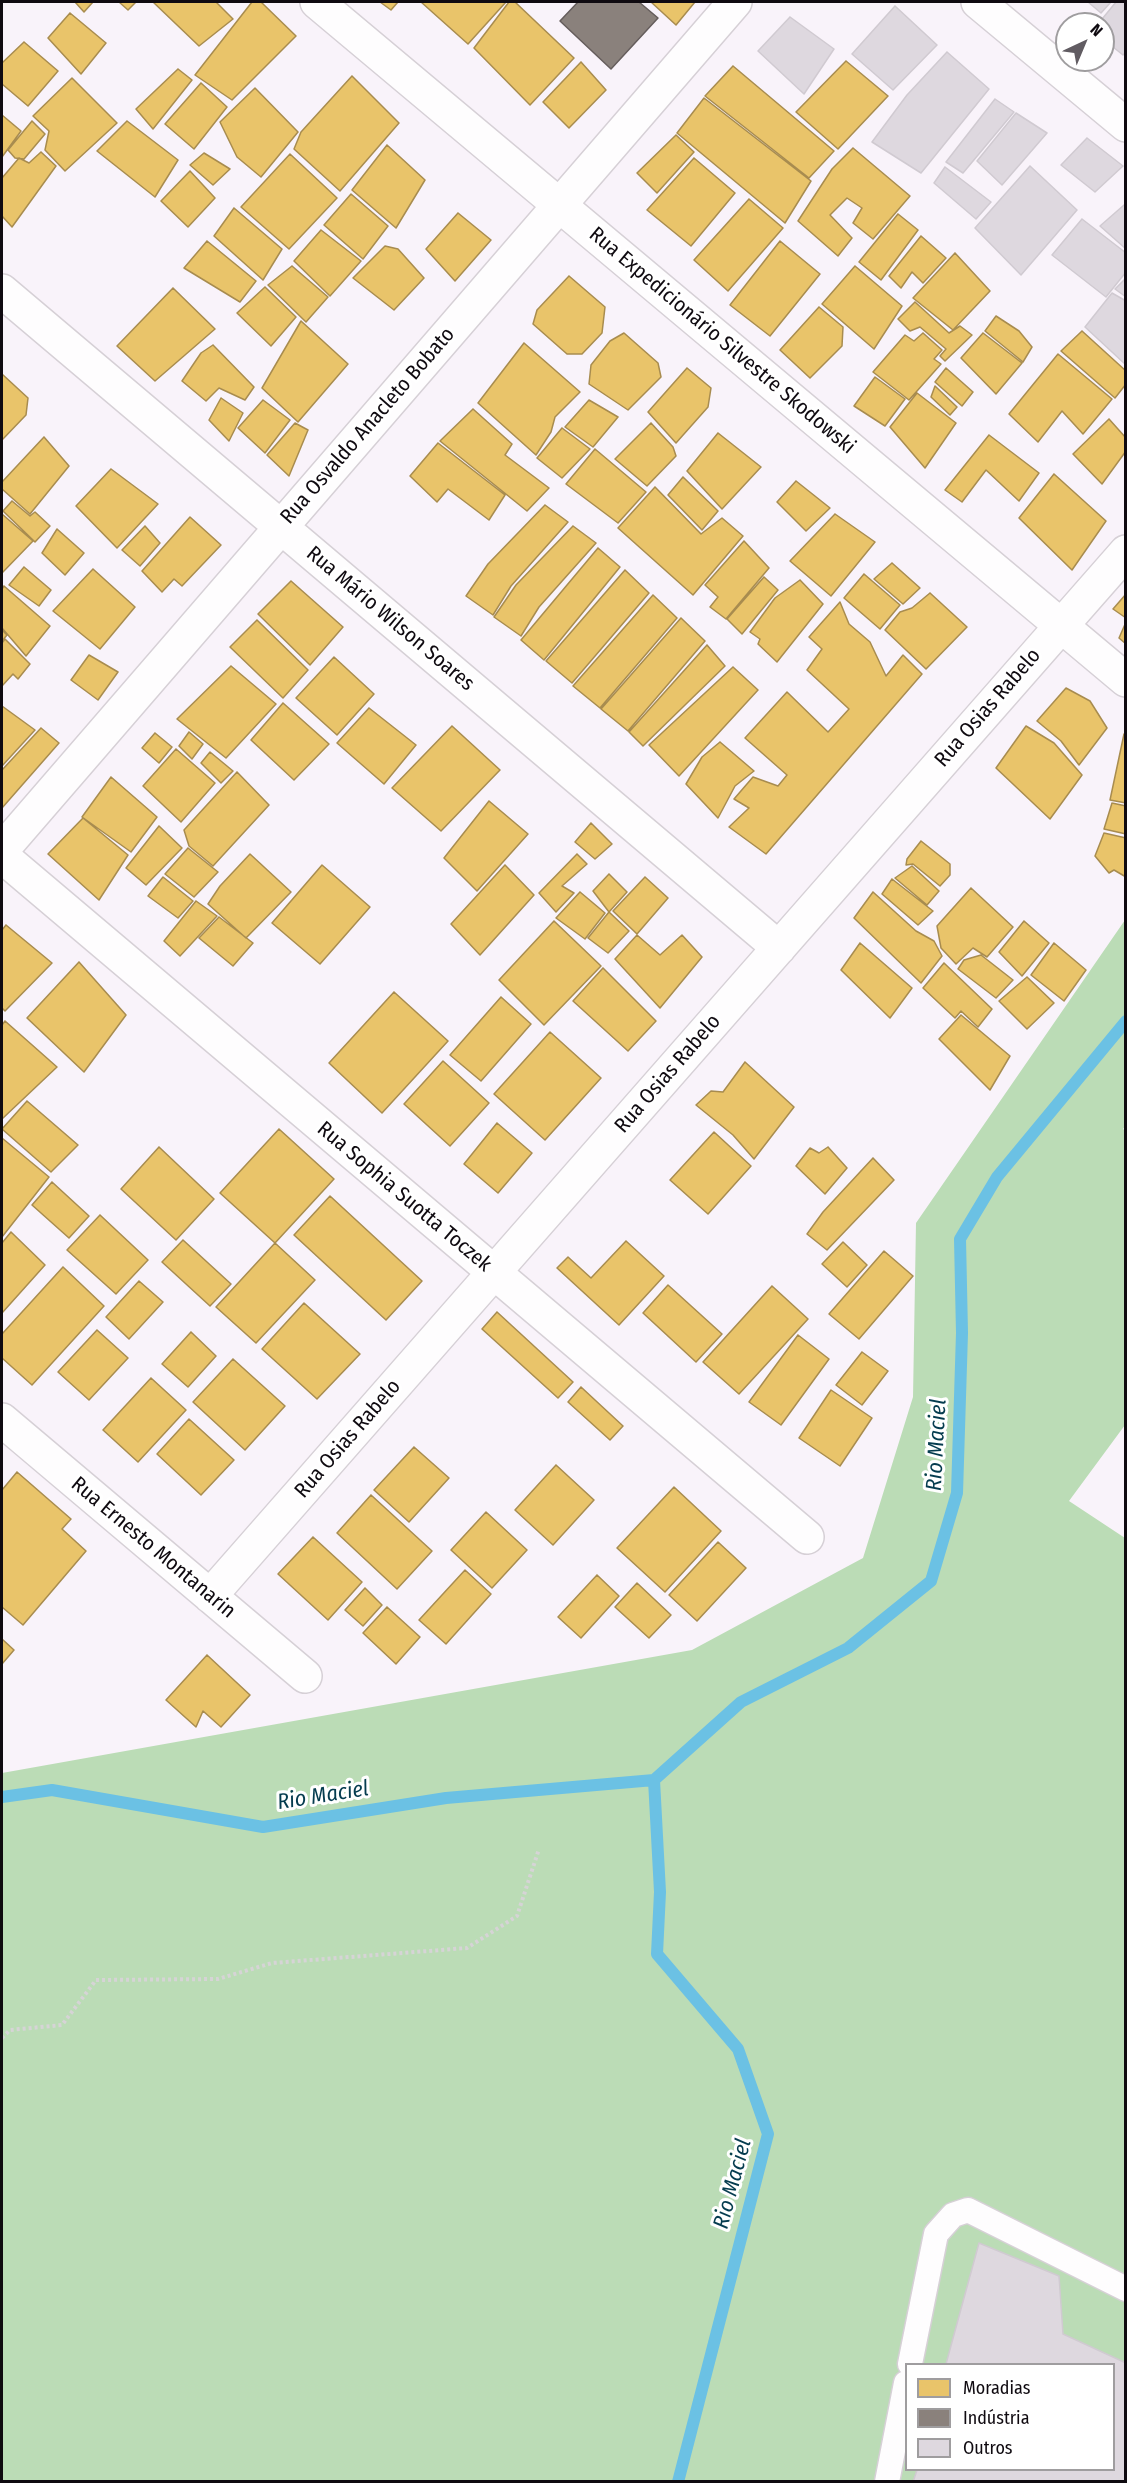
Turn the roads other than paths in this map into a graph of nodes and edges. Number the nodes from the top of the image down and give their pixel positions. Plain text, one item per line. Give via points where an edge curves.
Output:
1 (317, 2) edge
2 (735, 2) edge
3 (978, 2) edge
4 (1125, 126) edge
5 (560, 205) junction
6 (2, 291) edge
7 (281, 527) junction
8 (1125, 552) edge
9 (1061, 626) junction
10 (1125, 680) edge
11 (2, 850) edge
12 (2, 856) edge
13 (778, 948) junction
14 (494, 1273) junction
15 (2, 1420) edge
16 (807, 1537) dead end
17 (210, 1596) junction
18 (305, 1676) dead end
19 (1125, 2289) edge
20 (910, 2363) edge
21 (905, 2388) edge
22 (886, 2481) edge

1 - 5 street, Rua Expedicionário Silvestre Skodowski
2 - 5 street, Rua Osvaldo Anacleto Bobato
3 - 4 street
5 - 7 street, Rua Osvaldo Anacleto Bobato
5 - 9 street, Rua Expedicionário Silvestre Skodowski
6 - 7 street, Rua Mário Wilson Soares
7 - 11 street, Rua Osvaldo Anacleto Bobato
7 - 13 street, Rua Mário Wilson Soares
8 - 9 street, Rua Osias Rabelo
9 - 10 street, Rua Expedicionário Silvestre Skodowski
9 - 13 street, Rua Osias Rabelo
12 - 14 street, Rua Sophia Suotta Toczek
13 - 14 street, Rua Osias Rabelo
14 - 16 street, Rua Sophia Suotta Toczek
14 - 17 street, Rua Osias Rabelo
15 - 17 street, Rua Ernesto Montanarin
17 - 18 street, Rua Ernesto Montanarin
19 - 20 lane via 968,2210 953,2215 936,2234
21 - 22 lane

